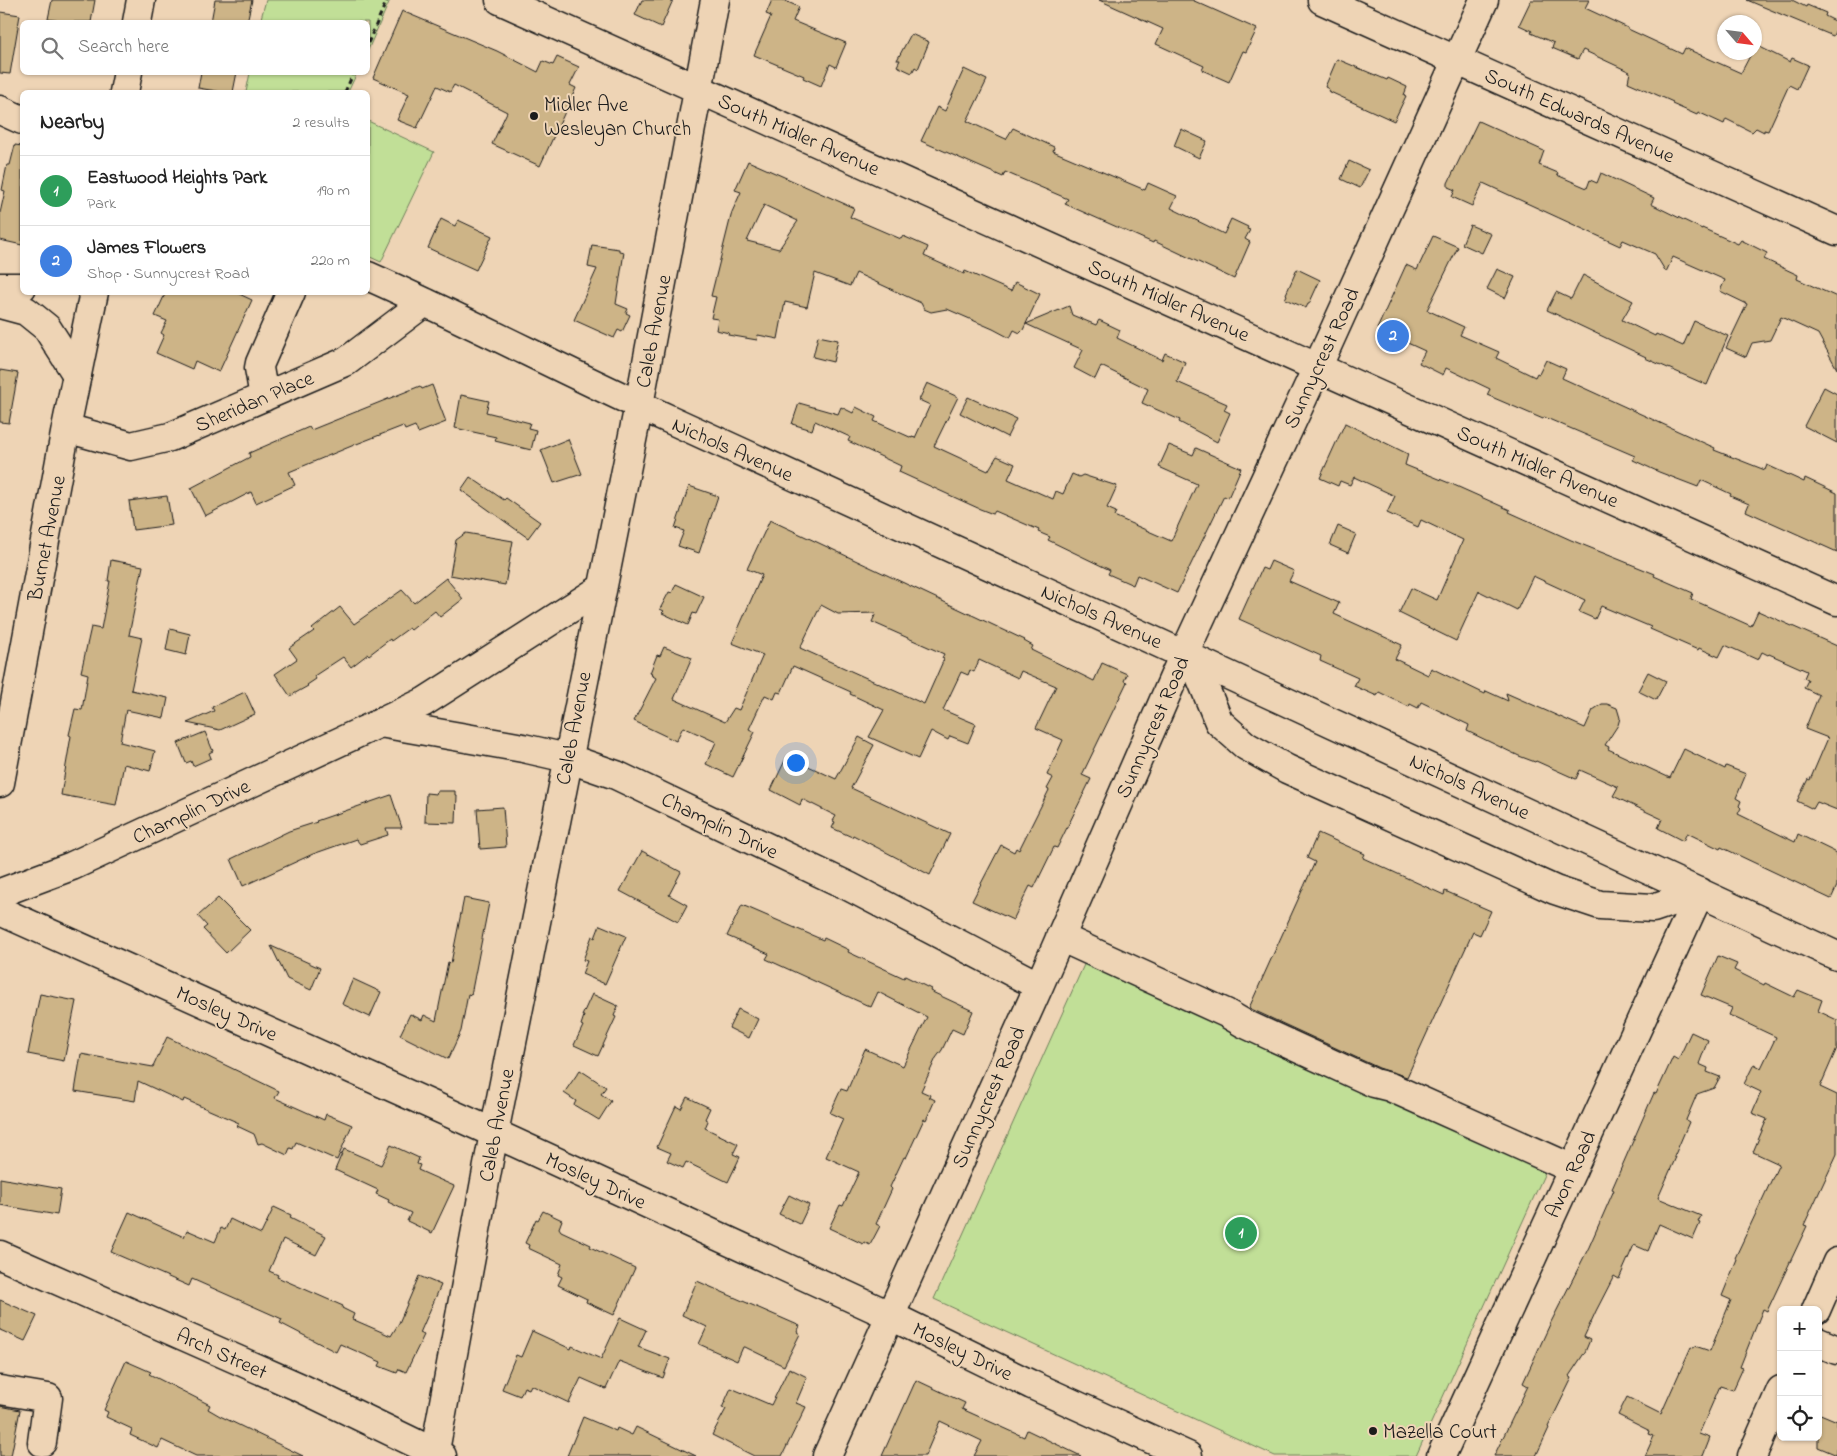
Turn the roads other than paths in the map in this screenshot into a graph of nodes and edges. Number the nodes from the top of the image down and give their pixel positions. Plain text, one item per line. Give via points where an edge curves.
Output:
1 (141, 0) edge
2 (500, 0) edge
3 (715, 0) edge
4 (1322, 0) edge
5 (1484, 0) edge
6 (137, 20) edge
7 (1457, 60) junction
8 (127, 75) edge
9 (699, 89) junction
10 (124, 90) edge
11 (0, 110) edge
12 (20, 119) edge
13 (1837, 231) edge
14 (370, 277) edge
15 (20, 287) edge
16 (0, 288) edge
17 (93, 295) edge
18 (290, 295) edge
19 (426, 302) junction
20 (0, 304) edge
21 (1318, 367) junction
22 (77, 375) junction
23 (264, 397) junction
24 (639, 406) junction
25 (66, 428) junction
26 (602, 588) junction
27 (1837, 602) edge
28 (1188, 655) junction
29 (380, 723) junction
30 (567, 758) junction
31 (0, 783) edge
32 (1700, 892) junction
33 (0, 893) edge
34 (0, 911) edge
35 (1060, 937) junction
36 (1837, 956) edge
37 (1039, 986) junction
38 (494, 1133) junction
39 (1573, 1169) junction
40 (0, 1255) edge
41 (1837, 1262) edge
42 (1818, 1306) edge
43 (889, 1315) junction
44 (1822, 1344) edge
45 (1837, 1350) edge
46 (0, 1390) edge
47 (1778, 1396) edge
48 (42, 1442) dead end
49 (437, 1455) edge
50 (827, 1456) edge
51 (1188, 1456) edge
52 (1441, 1456) edge
53 (1752, 1456) edge

1 - 6 main road
2 - 9 main road, South Midler Avenue
3 - 9 main road, Caleb Avenue
4 - 7 main road, South Edwards Avenue
5 - 7 main road, Sunnycrest Road
7 - 13 main road, South Edwards Avenue
7 - 21 main road, Sunnycrest Road
8 - 10 main road
9 - 21 main road, South Midler Avenue
9 - 24 main road, Caleb Avenue
11 - 12 main road
14 - 19 main road, Nichols Avenue
15 - 16 main road
17 - 22 main road, Burnet Avenue
18 - 23 main road via 260,363
19 - 23 main road, Sheridan Place via 347,361
19 - 24 main road, Nichols Avenue
20 - 22 main road via 26,311 47,328
21 - 27 main road, South Midler Avenue
21 - 28 main road, Sunnycrest Road
22 - 25 main road, Burnet Avenue
23 - 25 main road, Sheridan Place via 170,436 131,446
24 - 26 main road, Caleb Avenue
24 - 28 main road, Nichols Avenue
25 - 31 main road, Burnet Avenue
26 - 29 main road, Champlin Drive via 424,702
26 - 30 main road, Caleb Avenue
28 - 32 main road, Nichols Avenue
28 - 32 main road via 1219,722 1246,746 1287,768 1555,890 1600,905 1653,908
28 - 35 main road, Sunnycrest Road
29 - 30 main road, Champlin Drive
29 - 33 main road, Champlin Drive via 72,866
30 - 37 main road, Champlin Drive via 616,775 841,883
30 - 38 main road, Caleb Avenue
32 - 36 main road, Nichols Avenue
32 - 39 main road, Avon Road
34 - 38 main road, Mosley Drive
35 - 37 main road, Sunnycrest Road
35 - 39 main road via 1221,1010 1243,1024
37 - 43 main road, Sunnycrest Road
38 - 43 main road, Mosley Drive
38 - 49 main road, Caleb Avenue
39 - 52 main road, Avon Road
40 - 49 main road, Arch Street via 300,1387
41 - 42 main road
43 - 50 main road, Sunnycrest Road
43 - 51 main road, Mosley Drive
44 - 45 main road
46 - 48 main road via 48,1398
47 - 53 main road

